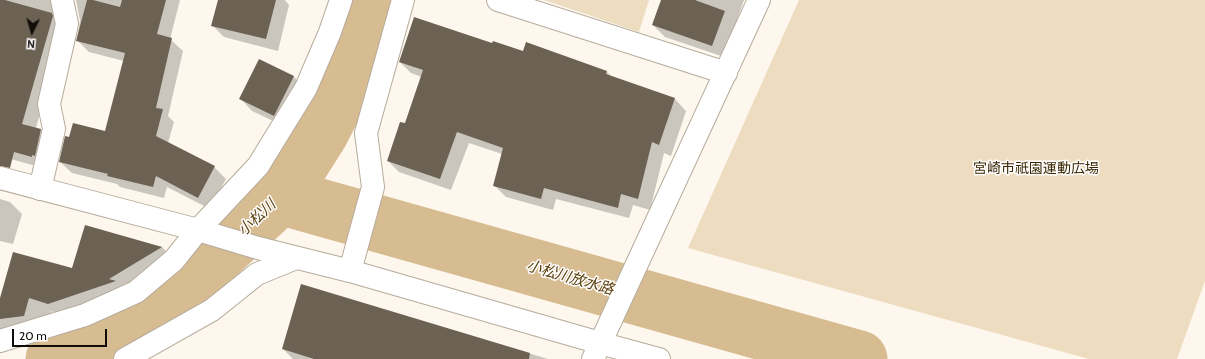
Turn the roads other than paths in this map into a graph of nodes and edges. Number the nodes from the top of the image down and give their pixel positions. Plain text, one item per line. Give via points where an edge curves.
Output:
1 (62, 0) edge
2 (341, 0) edge
3 (403, 0) edge
4 (498, 0) edge
5 (759, 0) edge
6 (726, 73) junction
7 (0, 178) edge
8 (40, 189) junction
9 (204, 233) junction
10 (296, 258) junction
11 (350, 270) junction
12 (0, 340) edge
13 (596, 351) edge
14 (125, 359) edge
15 (658, 359) edge

1 - 8 street via 67,24 49,104 54,129
2 - 9 street via 306,88 258,166
3 - 11 street via 366,133 373,187
4 - 6 street
5 - 6 street
6 - 13 street
7 - 8 street
8 - 9 street
9 - 10 street
9 - 12 street via 136,292 85,315
10 - 11 street
10 - 14 street via 257,274 212,310
11 - 13 street
13 - 15 street

